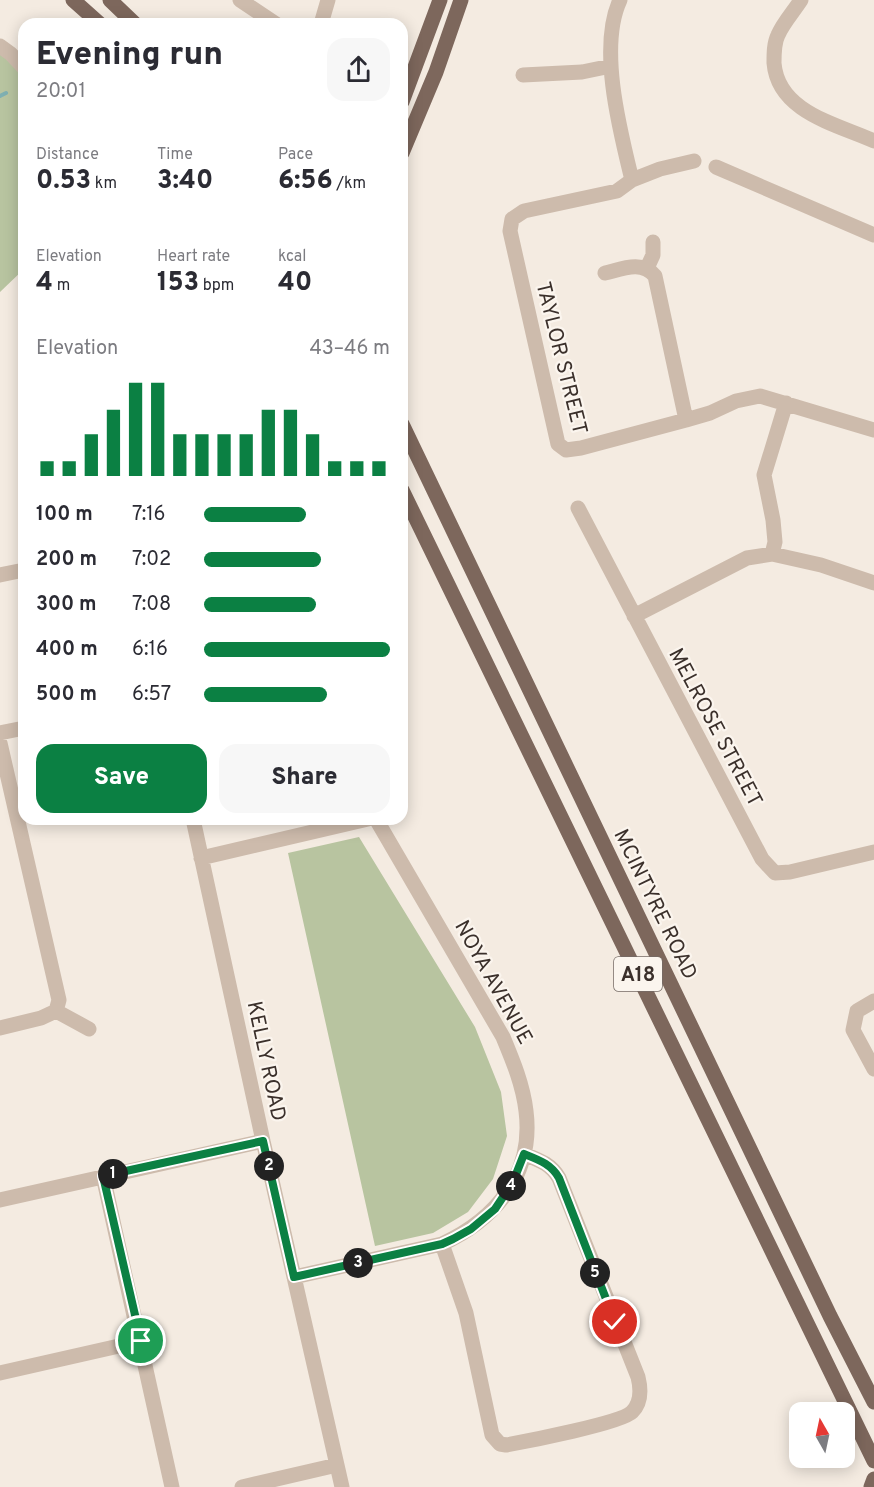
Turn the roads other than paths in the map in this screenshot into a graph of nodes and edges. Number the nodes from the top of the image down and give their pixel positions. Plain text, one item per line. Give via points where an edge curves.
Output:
1 (74, 0) edge
2 (110, 0) edge
3 (240, 0) edge
4 (328, 0) edge
5 (440, 0) edge
6 (461, 0) edge
7 (620, 0) edge
8 (801, 0) edge
9 (94, 18) edge
10 (129, 18) edge
11 (267, 18) edge
12 (323, 18) edge
13 (0, 46) edge
14 (18, 62) edge
15 (611, 66) junction
16 (523, 75) dead end
17 (408, 86) edge
18 (408, 139) edge
19 (874, 141) edge
20 (694, 161) dead end
21 (716, 167) dead end
22 (632, 180) junction
23 (874, 235) edge
24 (653, 242) dead end
25 (647, 268) junction
26 (605, 273) dead end
27 (786, 403) junction
28 (686, 420) junction
29 (874, 430) edge
30 (408, 436) edge
31 (408, 502) edge
32 (578, 508) dead end
33 (772, 554) junction
34 (18, 571) edge
35 (0, 575) edge
36 (874, 583) edge
37 (634, 616) junction
38 (18, 729) edge
39 (0, 733) edge
40 (0, 743) edge
41 (18, 821) edge
42 (19, 825) edge
43 (194, 825) edge
44 (342, 825) edge
45 (379, 825) edge
46 (874, 852) edge
47 (201, 858) junction
48 (874, 1000) edge
49 (56, 1011) junction
50 (0, 1028) edge
51 (89, 1029) dead end
52 (874, 1069) edge
53 (263, 1141) junction
54 (524, 1154) junction
55 (103, 1176) junction
56 (0, 1200) edge
57 (442, 1244) junction
58 (294, 1277) junction
59 (141, 1341) junction
60 (0, 1373) edge
61 (874, 1402) edge
62 (873, 1460) edge
63 (337, 1465) junction
64 (874, 1477) edge
65 (172, 1487) edge
66 (242, 1487) edge
67 (342, 1487) edge
68 (872, 1487) edge

1 - 9 main road
2 - 10 main road
3 - 11 street
4 - 12 street
5 - 17 main road
6 - 18 main road
7 - 15 street via 612,31
8 - 19 street via 777,35 773,52 778,83 791,102 808,113
13 - 14 street
15 - 16 street via 582,72
15 - 22 street via 618,122
20 - 22 street, TAYLOR STREET
21 - 23 street
22 - 28 street, TAYLOR STREET via 617,191 524,211 512,219 510,231 558,444 566,450 581,448
24 - 25 street
25 - 26 street via 635,266
25 - 28 street via 657,283
27 - 28 street, TAYLOR STREET via 760,396
27 - 29 street, TAYLOR STREET
27 - 33 street via 764,475 773,520
30 - 61 main road, MCINTYRE ROAD / A18
31 - 62 main road, A18
32 - 37 street, MELROSE STREET
33 - 36 street
33 - 37 street via 747,558
34 - 35 street
37 - 46 street, MELROSE STREET via 762,859 776,873
38 - 39 street
40 - 41 street
42 - 49 street via 59,1000
43 - 47 street, KELLY ROAD
44 - 47 street
45 - 54 street, NOYA AVENUE via 503,1037 524,1100
47 - 53 street, KELLY ROAD
48 - 52 street via 856,1011 854,1030
49 - 50 street
49 - 51 street
53 - 55 street
53 - 58 street, KELLY ROAD
54 - 57 street, NOYA AVENUE via 513,1182 495,1209 471,1229
54 - 57 street via 544,1163 559,1178 638,1377 639,1399 632,1413 614,1421 513,1444 495,1441 465,1313
55 - 56 street
55 - 59 street
57 - 58 street, NOYA AVENUE
58 - 63 street, KELLY ROAD
59 - 60 street
59 - 65 street
62 - 64 main road
63 - 66 street
63 - 67 street, KELLY ROAD
64 - 68 main road

